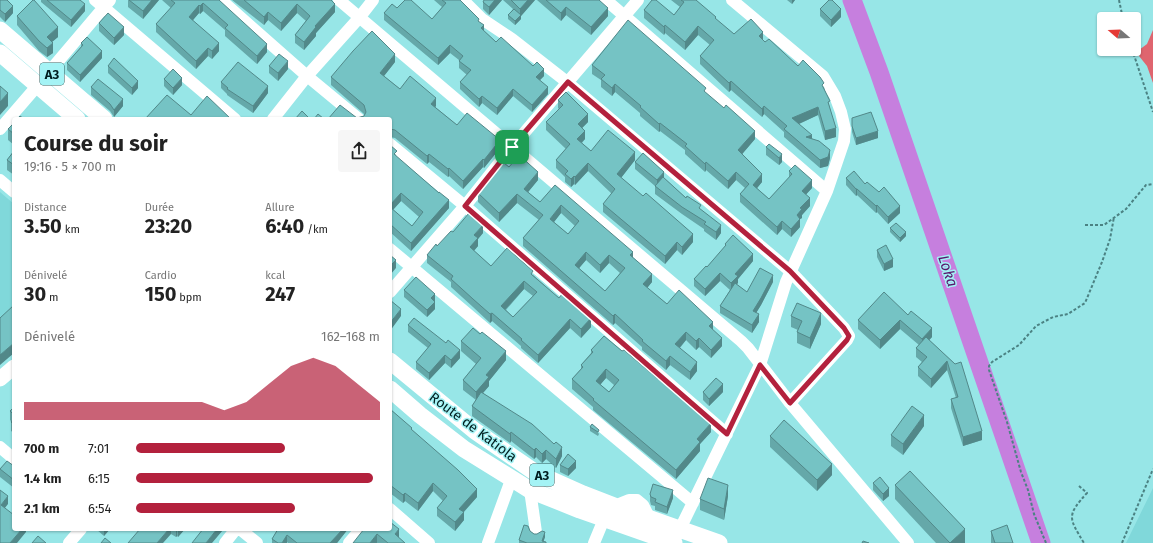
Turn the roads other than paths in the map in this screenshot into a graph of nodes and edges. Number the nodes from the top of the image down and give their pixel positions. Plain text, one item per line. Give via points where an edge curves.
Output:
1 (221, 0) edge
2 (339, 0) edge
3 (373, 0) edge
4 (463, 0) edge
5 (606, 0) edge
6 (638, 0) edge
7 (732, 0) edge
8 (103, 2) edge
9 (624, 15) junction
10 (359, 18) junction
11 (0, 30) edge
12 (0, 53) edge
13 (49, 72) junction
14 (307, 76) junction
15 (568, 82) junction
16 (38, 85) junction
17 (75, 117) edge
18 (102, 117) edge
19 (233, 117) edge
20 (275, 117) edge
21 (357, 117) edge
22 (0, 129) edge
23 (392, 146) edge
24 (512, 147) junction
25 (0, 180) edge
26 (12, 190) edge
27 (827, 191) junction
28 (465, 206) junction
29 (392, 251) edge
30 (412, 266) junction
31 (790, 271) junction
32 (392, 290) edge
33 (392, 363) edge
34 (760, 365) junction
35 (12, 369) edge
36 (0, 379) edge
37 (392, 391) edge
38 (790, 403) junction
39 (727, 434) junction
40 (0, 447) edge
41 (12, 457) edge
42 (511, 480) junction
43 (530, 490) junction
44 (693, 503) junction
45 (392, 511) edge
46 (609, 513) junction
47 (79, 531) edge
48 (234, 531) edge
49 (242, 531) edge
50 (358, 531) edge
51 (536, 532) edge
52 (672, 539) edge
53 (69, 543) edge
54 (225, 543) edge
55 (257, 543) edge
56 (349, 543) edge
57 (430, 543) edge
58 (488, 543) edge
59 (594, 543) edge
60 (719, 543) edge
61 (908, 543) edge

1 - 14 street
2 - 10 street
3 - 10 street
4 - 15 street via 482,19
5 - 9 street
6 - 9 street
7 - 27 street via 823,76 835,96 845,129 844,141
8 - 13 street
8 - 19 street
9 - 15 street
9 - 27 street
10 - 14 street
10 - 24 street
11 - 13 highway, A3
12 - 16 highway, A3
13 - 18 highway, A3
14 - 20 street
14 - 21 street
15 - 24 street
15 - 31 street
16 - 17 highway, A3
16 - 22 street
23 - 28 street
24 - 28 street
24 - 34 street via 741,341
25 - 26 street
27 - 31 street
28 - 30 street
28 - 39 street
29 - 30 street
30 - 32 street
30 - 44 street
31 - 34 street
31 - 38 street via 849,336
33 - 46 highway, Route de Katiola / A3 via 475,431 536,473 576,491
34 - 38 street
34 - 39 street
35 - 36 main road
37 - 42 highway, Route de Katiola / A3 via 464,449
38 - 61 street
39 - 44 street
40 - 41 street
42 - 43 highway, Route de Katiola / A3
42 - 58 street
43 - 46 highway, Route de Katiola / A3
43 - 51 street
44 - 52 street
45 - 57 street
46 - 52 highway, Route de Katiola / A3
46 - 52 highway, Route de Katiola / A3 via 650,519
46 - 59 street
47 - 53 street
48 - 54 street
49 - 55 street
50 - 56 street
52 - 60 highway, Route de Katiola / A3

